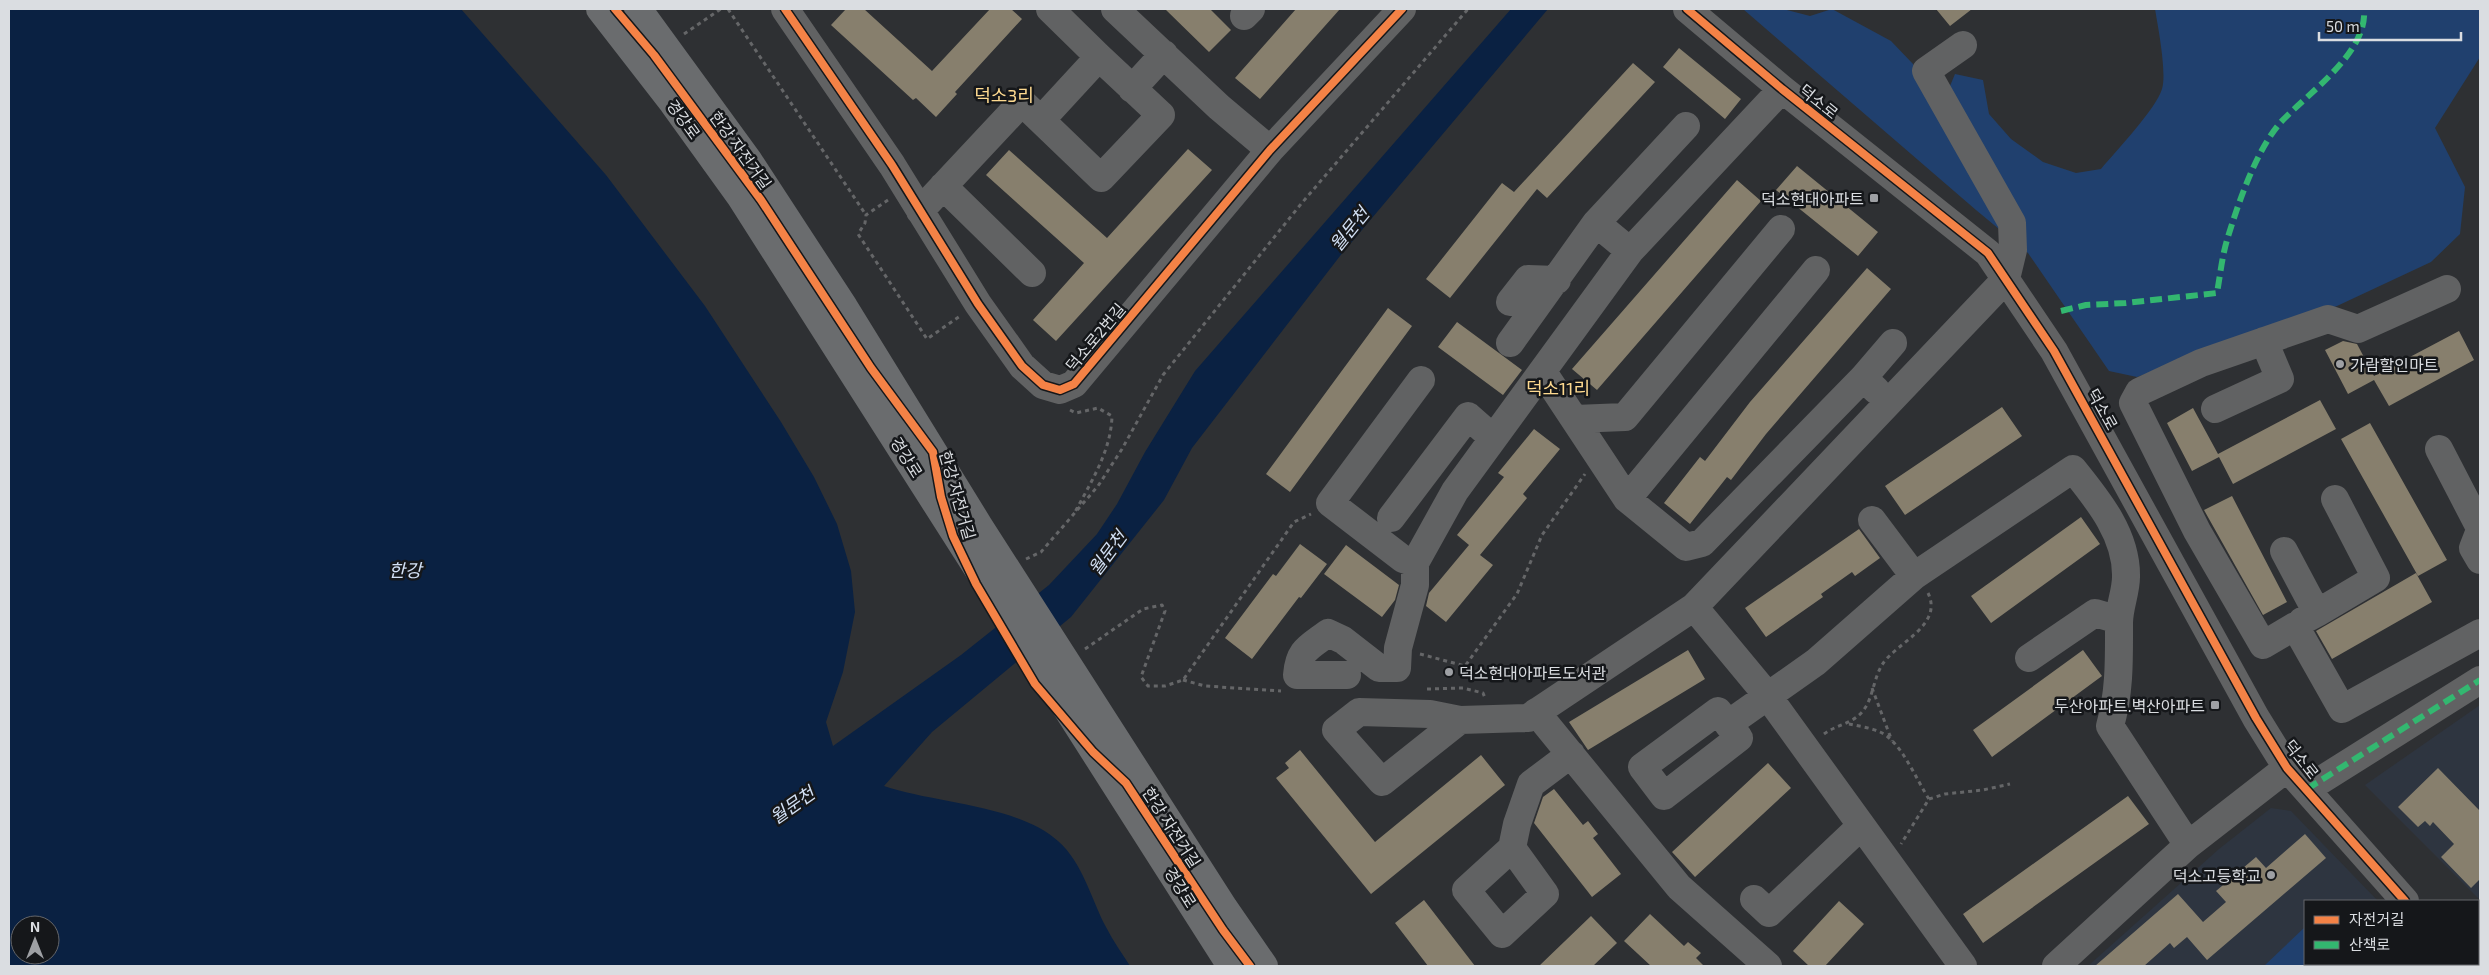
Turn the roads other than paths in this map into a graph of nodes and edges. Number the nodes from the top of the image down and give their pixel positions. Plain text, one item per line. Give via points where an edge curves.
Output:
1 (600, 9) edge
2 (638, 9) edge
3 (786, 9) edge
4 (1050, 9) edge
5 (1115, 9) edge
6 (1402, 9) edge
7 (1687, 9) edge
8 (1963, 45) dead end
9 (1164, 54) junction
10 (1099, 57) junction
11 (1132, 89) junction
12 (1782, 89) junction
13 (1041, 120) junction
14 (1686, 126) dead end
15 (1270, 150) junction
16 (942, 186) junction
17 (913, 200) junction
18 (1596, 223) junction
19 (1781, 229) dead end
20 (1630, 251) junction
21 (1816, 270) dead end
22 (1032, 273) dead end
23 (2006, 278) junction
24 (1557, 280) junction
25 (2447, 289) dead end
26 (1510, 302) dead end
27 (2264, 341) junction
28 (1510, 343) dead end
29 (1894, 343) dead end
30 (1543, 372) junction
31 (1863, 378) junction
32 (1421, 380) dead end
33 (1888, 402) junction
34 (2133, 403) junction
35 (2215, 409) dead end
36 (1575, 419) junction
37 (2097, 427) junction
38 (1493, 438) junction
39 (2439, 449) dead end
40 (1627, 499) junction
41 (2335, 499) dead end
42 (1391, 518) dead end
43 (1872, 520) dead end
44 (2480, 526) edge
45 (2284, 551) dead end
46 (2480, 560) edge
47 (1415, 563) junction
48 (1917, 575) junction
49 (1694, 607) junction
50 (2306, 619) junction
51 (2119, 620) junction
52 (2480, 634) edge
53 (2029, 658) dead end
54 (1347, 675) dead end
55 (2480, 680) edge
56 (1767, 695) junction
57 (1536, 712) junction
58 (1460, 720) dead end
59 (1728, 724) dead end
60 (1570, 754) junction
61 (2287, 768) junction
62 (2307, 789) junction
63 (1861, 826) junction
64 (2188, 845) junction
65 (1512, 848) dead end
66 (1754, 899) dead end
67 (2404, 900) edge
68 (1231, 966) edge
69 (1264, 966) edge
70 (1768, 966) edge
71 (1963, 966) edge
72 (2056, 966) edge

1 - 68 main road, 경강로, bridge via 740,196
2 - 69 main road, 경강로, bridge via 748,160 844,307 1005,568
3 - 17 street, 덕소로2번길
4 - 10 street
5 - 9 street
6 - 15 street, 덕소로2번길
7 - 12 street, 덕소로
8 - 23 street via 1926,71 2012,223 2013,250
9 - 11 street
9 - 15 street
10 - 11 street
10 - 13 street
11 - 13 street via 1161,115 1101,178
12 - 20 street
12 - 23 street, 덕소로 via 1988,252
13 - 16 street via 1022,102
14 - 18 street
15 - 17 street, 덕소로2번길 via 1074,384 1060,390 1043,385 1022,366 978,304
16 - 17 street
16 - 22 street
18 - 20 street
18 - 24 street
19 - 36 street via 1625,417
20 - 30 street
21 - 40 street
23 - 33 street
23 - 37 street, 덕소로 via 2054,351
24 - 26 street via 1528,278
24 - 28 street
25 - 27 street via 2358,329 2328,319
27 - 34 street via 2201,363 2139,392
27 - 35 street via 2280,379
29 - 31 street
30 - 36 street
30 - 38 street
31 - 33 street
31 - 40 street via 1702,543 1686,547
32 - 47 street via 1330,503 1404,559
33 - 49 street
34 - 37 street
34 - 50 street via 2198,531 2263,645
36 - 40 street
37 - 61 street, 덕소로 via 2256,718
38 - 42 street via 1468,416
38 - 47 street via 1455,491
39 - 44 street
41 - 50 street via 2376,578
43 - 48 street
44 - 46 street via 2473,548
45 - 50 street
47 - 54 street via 1415,585 1398,648 1397,668 1379,668 1343,640 1328,633 1299,659 1297,676
48 - 51 street via 2073,469 2105,508 2124,554 2126,578
48 - 56 street via 1816,662
49 - 56 street
49 - 57 street
50 - 52 street via 2342,709
51 - 53 street via 2095,613
51 - 64 street via 2119,671 2110,726
55 - 62 street
56 - 59 street
56 - 63 street
57 - 58 street via 1528,718
57 - 60 street
60 - 65 street via 1531,784
60 - 70 street via 1679,887
61 - 62 street, 덕소로
61 - 64 street
62 - 67 street, 덕소로
63 - 66 street via 1769,913
63 - 71 street
64 - 72 street

